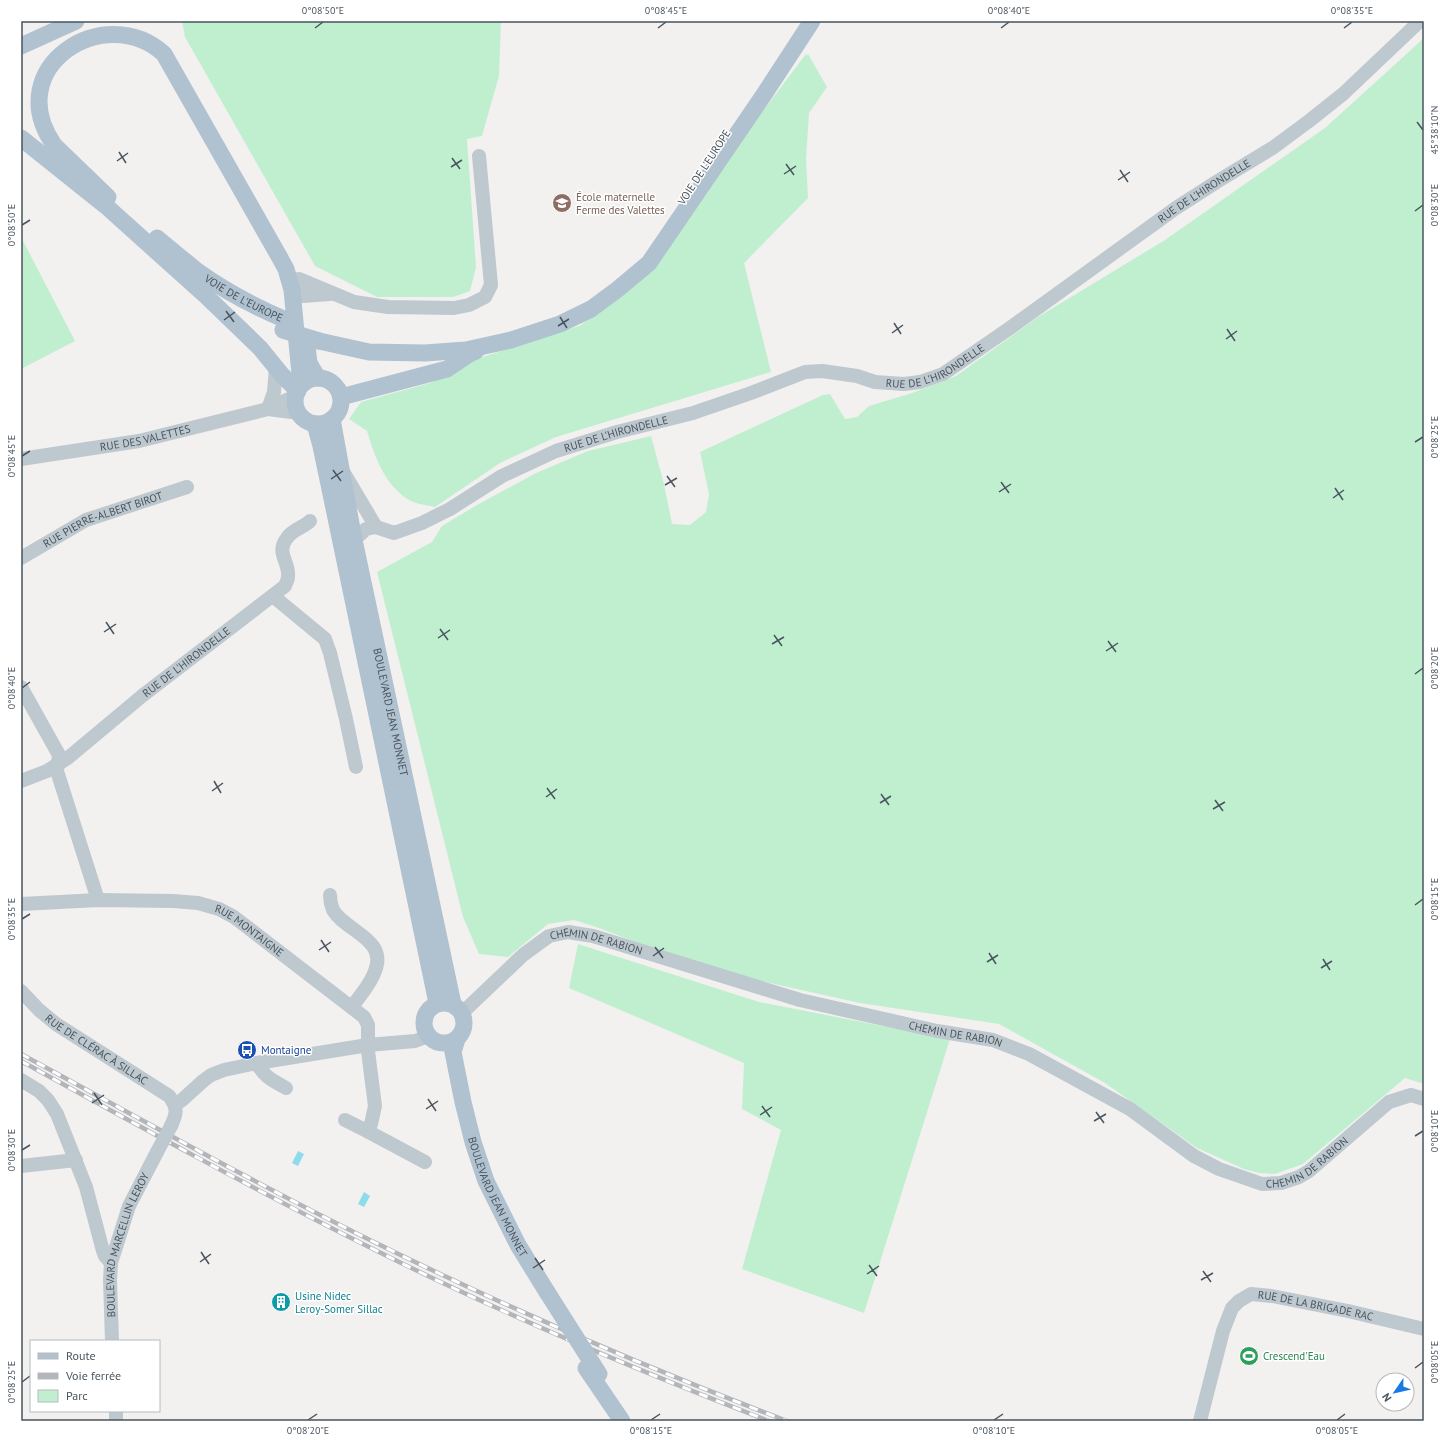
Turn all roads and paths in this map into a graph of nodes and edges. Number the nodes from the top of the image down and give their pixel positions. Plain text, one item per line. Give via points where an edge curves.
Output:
1 (76, 21) edge
2 (799, 21) edge
3 (812, 21) edge
4 (1420, 21) edge
5 (149, 26) dead end
6 (21, 46) edge
7 (21, 127) edge
8 (21, 138) edge
9 (479, 156) dead end
10 (107, 202) junction
11 (296, 287) junction
12 (319, 336) junction
13 (511, 340) junction
14 (276, 367) junction
15 (318, 378) junction
16 (298, 391) junction
17 (341, 397) junction
18 (268, 409) junction
19 (299, 414) junction
20 (332, 419) junction
21 (315, 424) junction
22 (21, 459) edge
23 (339, 464) junction
24 (187, 487) dead end
25 (310, 521) dead end
26 (376, 527) junction
27 (354, 540) junction
28 (21, 558) edge
29 (273, 596) junction
30 (21, 687) edge
31 (58, 764) junction
32 (356, 767) dead end
33 (21, 781) edge
34 (330, 895) dead end
35 (98, 900) junction
36 (21, 904) edge
37 (21, 991) edge
38 (352, 1007) junction
39 (451, 1007) junction
40 (442, 1039) junction
41 (368, 1045) junction
42 (257, 1063) junction
43 (21, 1080) edge
44 (286, 1088) dead end
45 (1424, 1099) edge
46 (175, 1105) junction
47 (345, 1120) dead end
48 (367, 1131) junction
49 (76, 1160) junction
50 (425, 1162) dead end
51 (21, 1166) edge
52 (111, 1263) junction
53 (1424, 1329) edge
54 (112, 1340) edge
55 (592, 1371) junction
56 (622, 1421) edge
57 (632, 1421) edge
58 (1200, 1421) edge

1 - 6 main road
2 - 12 main road, VOIE DE L'EUROPE via 657,239 640,261 589,300 563,314 524,328 472,341 430,345 385,344
3 - 13 main road, VOIE DE L'EUROPE via 649,263 591,309 560,324
4 - 26 street, RUE DE L'HIRONDELLE via 1342,94 1274,147 1176,208 943,374 920,382 904,384 875,382 857,376 822,371 805,372 693,413 617,432 556,451 502,476 450,509 422,523 394,533
5 - 11 main road via 174,49 284,244 291,257
7 - 10 main road, VOIE DE L'EUROPE
8 - 10 main road
9 - 11 street via 491,285 484,297 469,306 454,308 388,307 354,302 333,294
10 - 11 main road via 46,135 39,122 35,103 36,80 47,58 67,37 92,26 119,25 143,35 156,44 164,54
10 - 12 main road, VOIE DE L'EUROPE, bridge via 200,282 241,309
10 - 14 main road via 260,348
11 - 15 main road via 309,363
11 - 16 main road
12 - 13 main road, VOIE DE L'EUROPE via 369,352 425,353 466,350
13 - 17 main road via 471,353 446,369
14 - 16 main road
14 - 18 street via 274,392
15 - 16 main road via 307,381
15 - 17 main road via 330,382
16 - 18 street, RUE DES VALETTES
16 - 19 main road via 296,402
17 - 20 main road via 341,405
18 - 19 street, RUE DES VALETTES
18 - 22 street, RUE DES VALETTES via 139,441
19 - 21 main road
20 - 21 main road
20 - 23 main road, BOULEVARD JEAN MONNET
21 - 39 main road via 322,446 433,981
23 - 26 street
23 - 27 main road, BOULEVARD JEAN MONNET
24 - 28 street, RUE PIERRE-ALBERT BIROT via 86,520
25 - 29 street, RUE DE L'HIRONDELLE via 306,526 293,531 282,546 288,576 285,586
26 - 27 street via 366,529
27 - 39 main road, BOULEVARD JEAN MONNET
29 - 31 street, RUE DE L'HIRONDELLE
29 - 32 street via 325,639 345,712
30 - 31 street via 59,755
31 - 33 street, RUE DE L'HIRONDELLE
31 - 35 street via 57,771
34 - 38 street via 334,911 365,937 378,961 372,978
35 - 36 street, RUE MONTAIGNE
35 - 38 street, RUE MONTAIGNE via 173,900 219,909 234,917
37 - 46 street, RUE DE CLÉRAC À SILLAC via 56,1024 160,1089
38 - 41 street, RUE MONTAIGNE via 367,1020
39 - 40 main road via 464,1017 464,1027 460,1036
39 - 40 main road via 429,1009 424,1018 424,1027
39 - 45 street, CHEMIN DE RABION via 549,936 568,932 593,936 800,1000 937,1031 993,1040 1029,1054 1130,1109 1194,1156 1213,1166 1262,1184 1281,1183 1309,1171 1389,1102 1411,1095
40 - 41 street
40 - 55 main road via 453,1105 479,1184 512,1250
41 - 42 street
41 - 48 street, RUE MONTAIGNE via 375,1106 373,1119
42 - 44 street via 261,1072
42 - 46 street via 211,1075
43 - 49 street via 39,1091 53,1106
46 - 52 street, BOULEVARD MARCELLIN LEROY, bridge via 176,1114 171,1126 129,1206
47 - 48 street
48 - 50 street
49 - 51 street
49 - 52 street via 103,1251
52 - 54 street, BOULEVARD MARCELLIN LEROY
53 - 58 street, RUE DE LA BRIGADE RAC via 1272,1296 1251,1294 1232,1308 1223,1331
55 - 56 main road
55 - 57 main road

